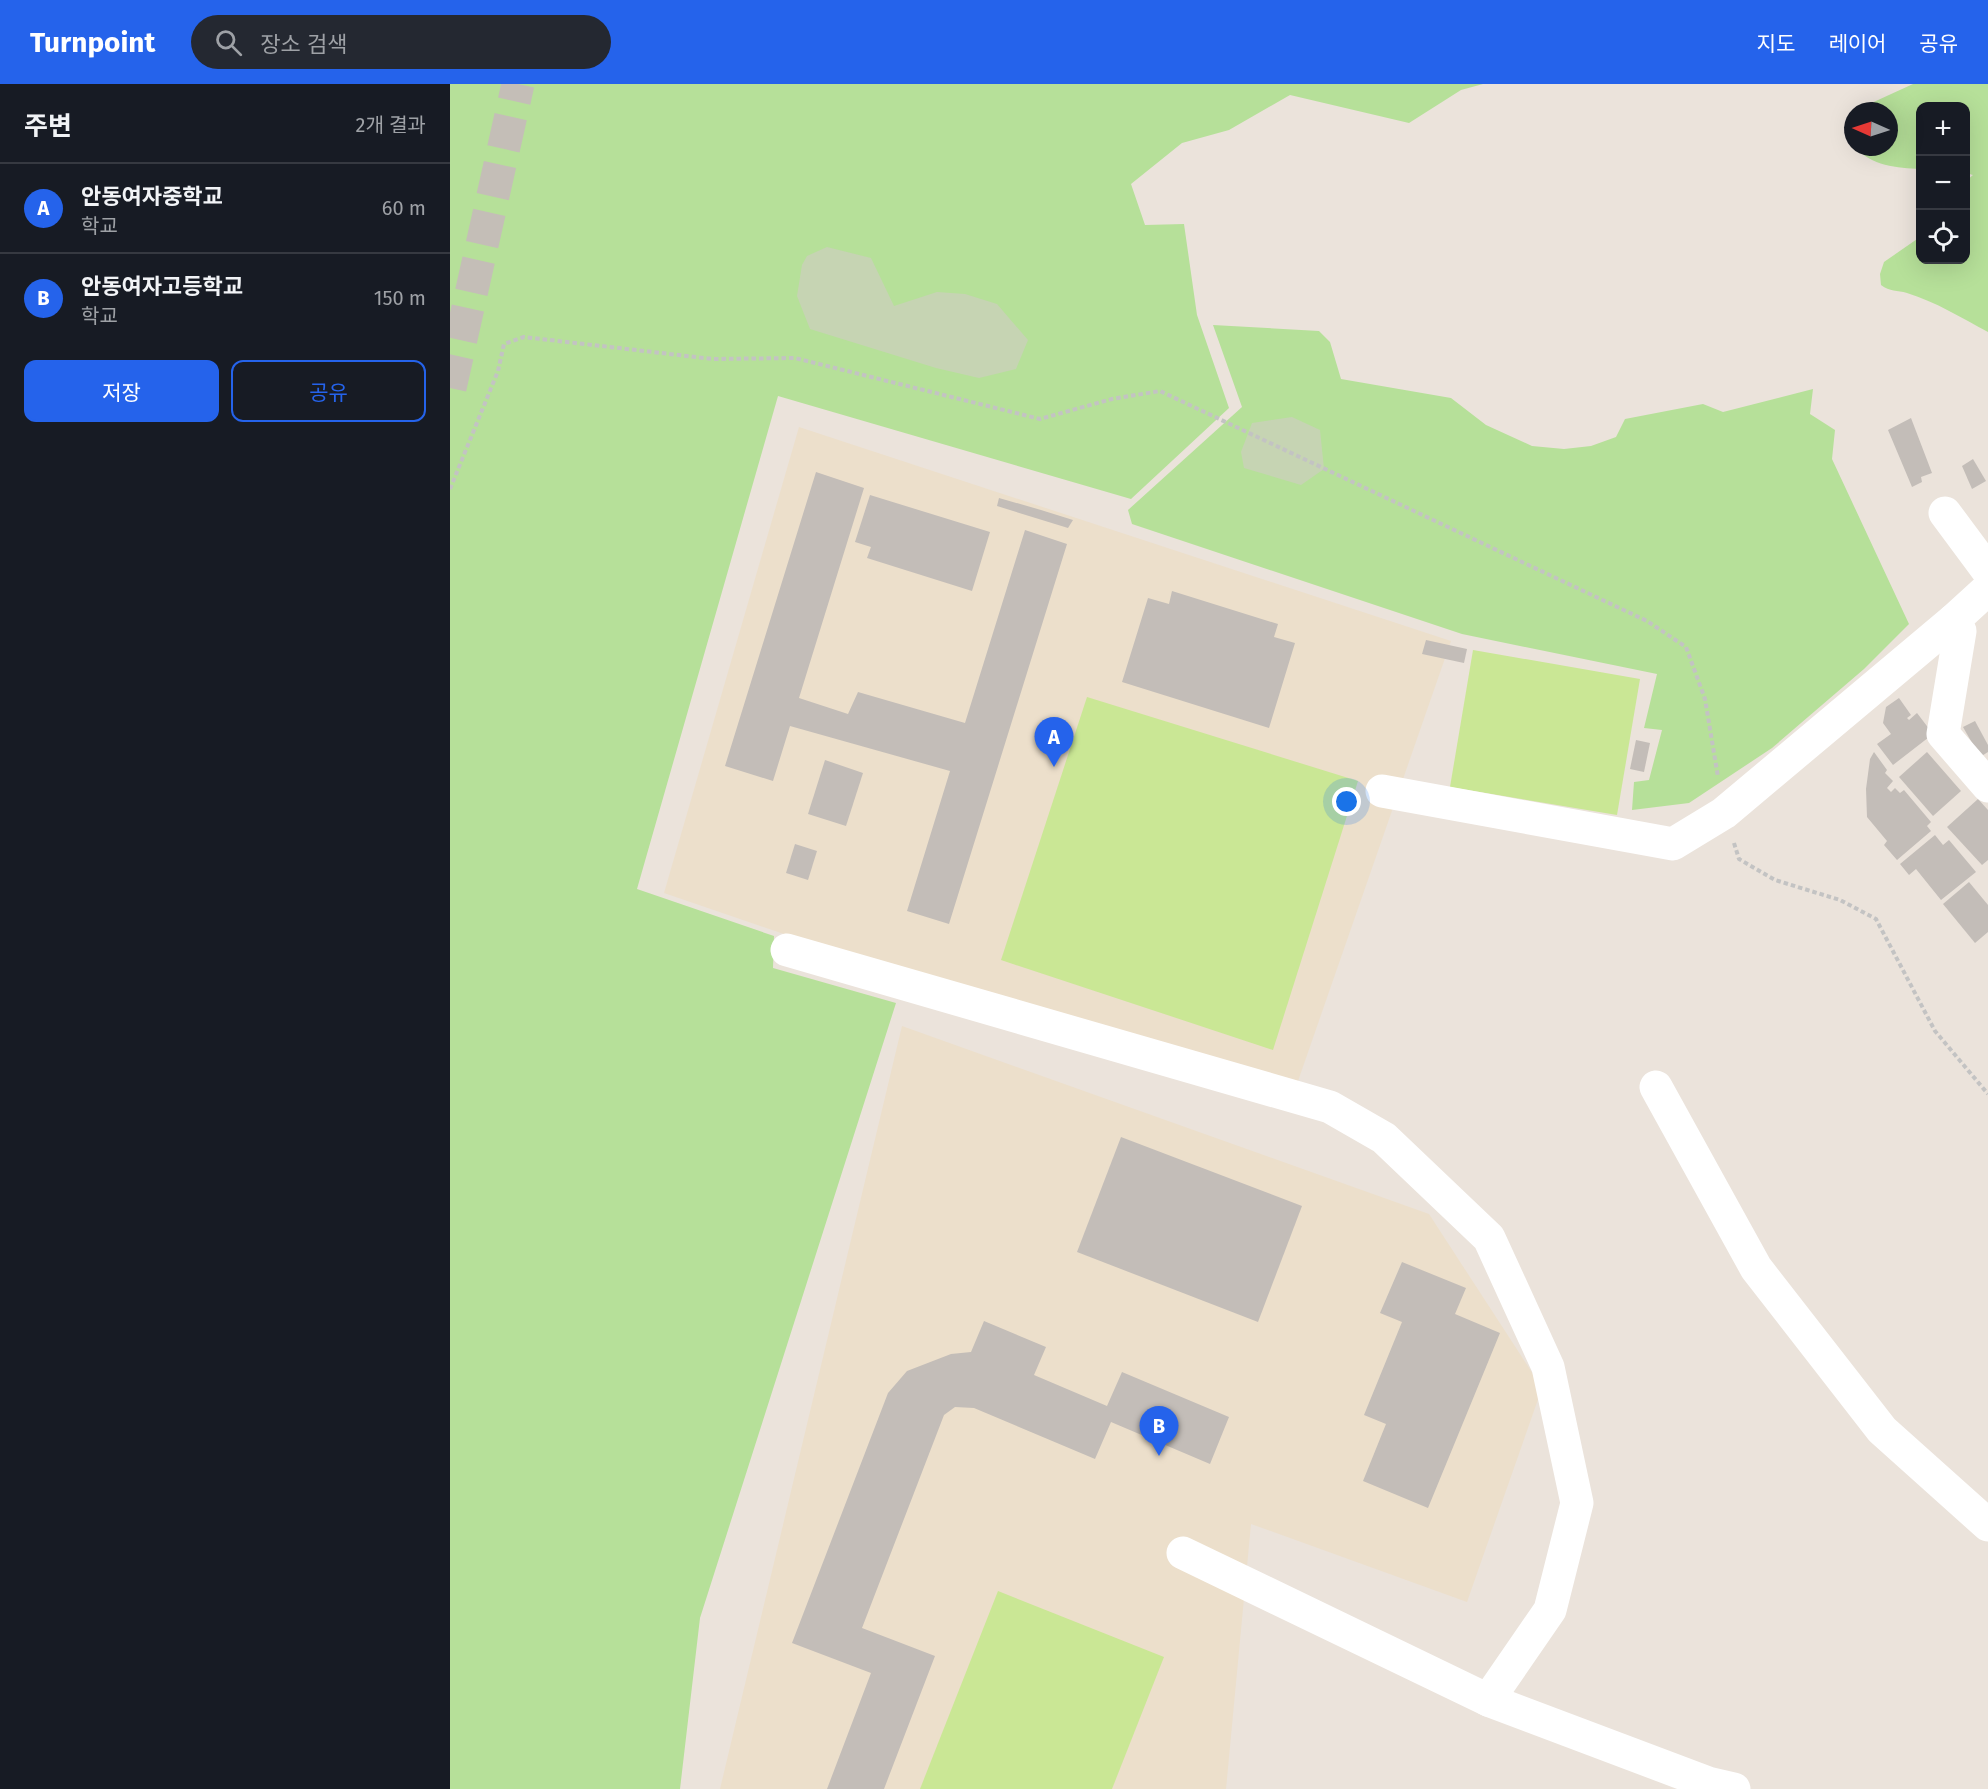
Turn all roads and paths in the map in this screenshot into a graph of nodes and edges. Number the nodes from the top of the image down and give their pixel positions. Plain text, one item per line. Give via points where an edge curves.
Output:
1 (450, 489) edge
2 (1945, 513) dead end
3 (1988, 572) edge
4 (1988, 589) edge
5 (1953, 620) junction
6 (1988, 786) edge
7 (1382, 791) dead end
8 (1724, 813) junction
9 (787, 950) dead end
10 (1656, 1087) dead end
11 (1988, 1094) edge
12 (1988, 1526) edge
13 (1183, 1553) dead end
14 (1488, 1700) junction
15 (1734, 1789) edge

1 - 8 path via 498,371 504,344 524,337 713,359 795,358 1040,419 1112,399 1161,391 1647,621 1686,646 1705,699
2 - 3 street
4 - 5 street
5 - 6 street via 1960,631 1943,734
5 - 8 street
7 - 8 street via 1673,844
8 - 11 path via 1740,859 1775,880 1840,900 1876,919 1935,1031
9 - 14 street via 1330,1107 1384,1138 1489,1238 1548,1367 1577,1503 1550,1611
10 - 12 street via 1755,1268 1882,1431
13 - 14 street
14 - 15 street via 1708,1783

